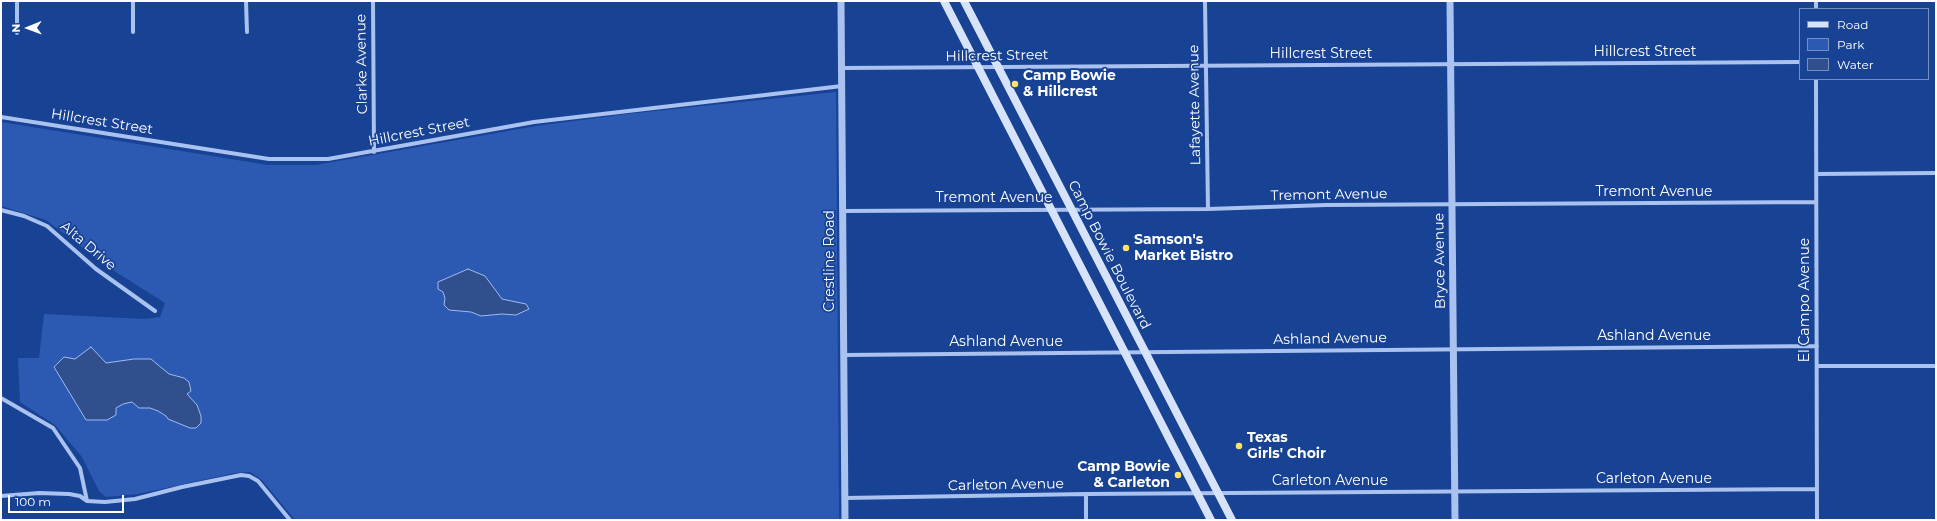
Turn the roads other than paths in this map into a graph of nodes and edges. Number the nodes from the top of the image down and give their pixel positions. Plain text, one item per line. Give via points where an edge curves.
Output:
1 (17, 1) edge
2 (133, 1) edge
3 (246, 1) edge
4 (373, 1) edge
5 (842, 1) edge
6 (944, 1) edge
7 (964, 1) edge
8 (1205, 1) edge
9 (1450, 1) edge
10 (133, 32) dead end
11 (247, 32) dead end
12 (17, 33) dead end
13 (1799, 62) edge
14 (1451, 64) junction
15 (1206, 66) junction
16 (977, 67) junction
17 (998, 67) junction
18 (842, 68) junction
19 (1816, 80) edge
20 (842, 86) junction
21 (1, 117) edge
22 (374, 152) junction
23 (1936, 173) edge
24 (1816, 174) junction
25 (1816, 202) junction
26 (1452, 204) junction
27 (1050, 209) junction
28 (1070, 209) junction
29 (1208, 209) junction
30 (1, 210) edge
31 (843, 211) junction
32 (155, 311) dead end
33 (1817, 346) junction
34 (1454, 348) junction
35 (1123, 352) junction
36 (1145, 352) junction
37 (844, 355) junction
38 (1816, 366) junction
39 (1936, 366) edge
40 (1, 398) edge
41 (1817, 489) junction
42 (1455, 492) junction
43 (1197, 493) junction
44 (1218, 493) junction
45 (1086, 494) junction
46 (1, 496) edge
47 (844, 498) junction
48 (87, 501) junction
49 (290, 520) edge
50 (844, 520) edge
51 (1086, 520) edge
52 (1211, 520) edge
53 (1232, 520) edge
54 (1455, 520) edge
55 (1817, 520) edge

1 - 12 street
2 - 10 street
3 - 11 street
4 - 22 street, Clarke Avenue
5 - 18 street, Crestline Road
6 - 16 main road
7 - 17 main road, Camp Bowie Boulevard
8 - 15 street, Lafayette Avenue
9 - 14 street, Bryce Avenue
13 - 14 street, Hillcrest Street
14 - 15 street, Hillcrest Street
14 - 26 street, Bryce Avenue
15 - 17 street, Hillcrest Street
15 - 29 street, Lafayette Avenue
16 - 17 street, Hillcrest Street
16 - 18 street, Hillcrest Street
16 - 27 main road
17 - 28 main road, Camp Bowie Boulevard
18 - 20 street, Crestline Road
19 - 24 street, El Campo Avenue
20 - 22 street, Hillcrest Street via 534,122
20 - 31 street, Crestline Road
21 - 22 street, Hillcrest Street via 269,159 328,159
23 - 24 street
24 - 25 street, El Campo Avenue
25 - 26 street, Tremont Avenue
25 - 33 street, El Campo Avenue
26 - 29 street, Tremont Avenue
26 - 34 street, Bryce Avenue
27 - 28 street, Tremont Avenue
27 - 31 street, Tremont Avenue
27 - 35 main road
28 - 29 street, Tremont Avenue
28 - 36 main road, Camp Bowie Boulevard
30 - 32 street, Alta Drive via 47,226 96,269
31 - 37 street, Crestline Road
33 - 34 street, Ashland Avenue
33 - 38 street, El Campo Avenue
34 - 36 street, Ashland Avenue
34 - 42 street, Bryce Avenue
35 - 36 street, Ashland Avenue
35 - 37 street, Ashland Avenue
35 - 43 main road
36 - 44 main road, Camp Bowie Boulevard
37 - 47 street, Crestline Road
38 - 39 street
38 - 41 street, El Campo Avenue
40 - 48 street via 53,428 80,468
41 - 42 street, Carleton Avenue
41 - 55 street, El Campo Avenue
42 - 44 street, Carleton Avenue
42 - 54 street, Bryce Avenue
43 - 44 street, Carleton Avenue
43 - 45 street, Carleton Avenue
43 - 52 main road
44 - 53 main road, Camp Bowie Boulevard
45 - 47 street, Carleton Avenue
45 - 51 street
46 - 48 street via 69,494 80,496
47 - 50 street, Crestline Road
48 - 49 street via 135,499 241,475 258,481

